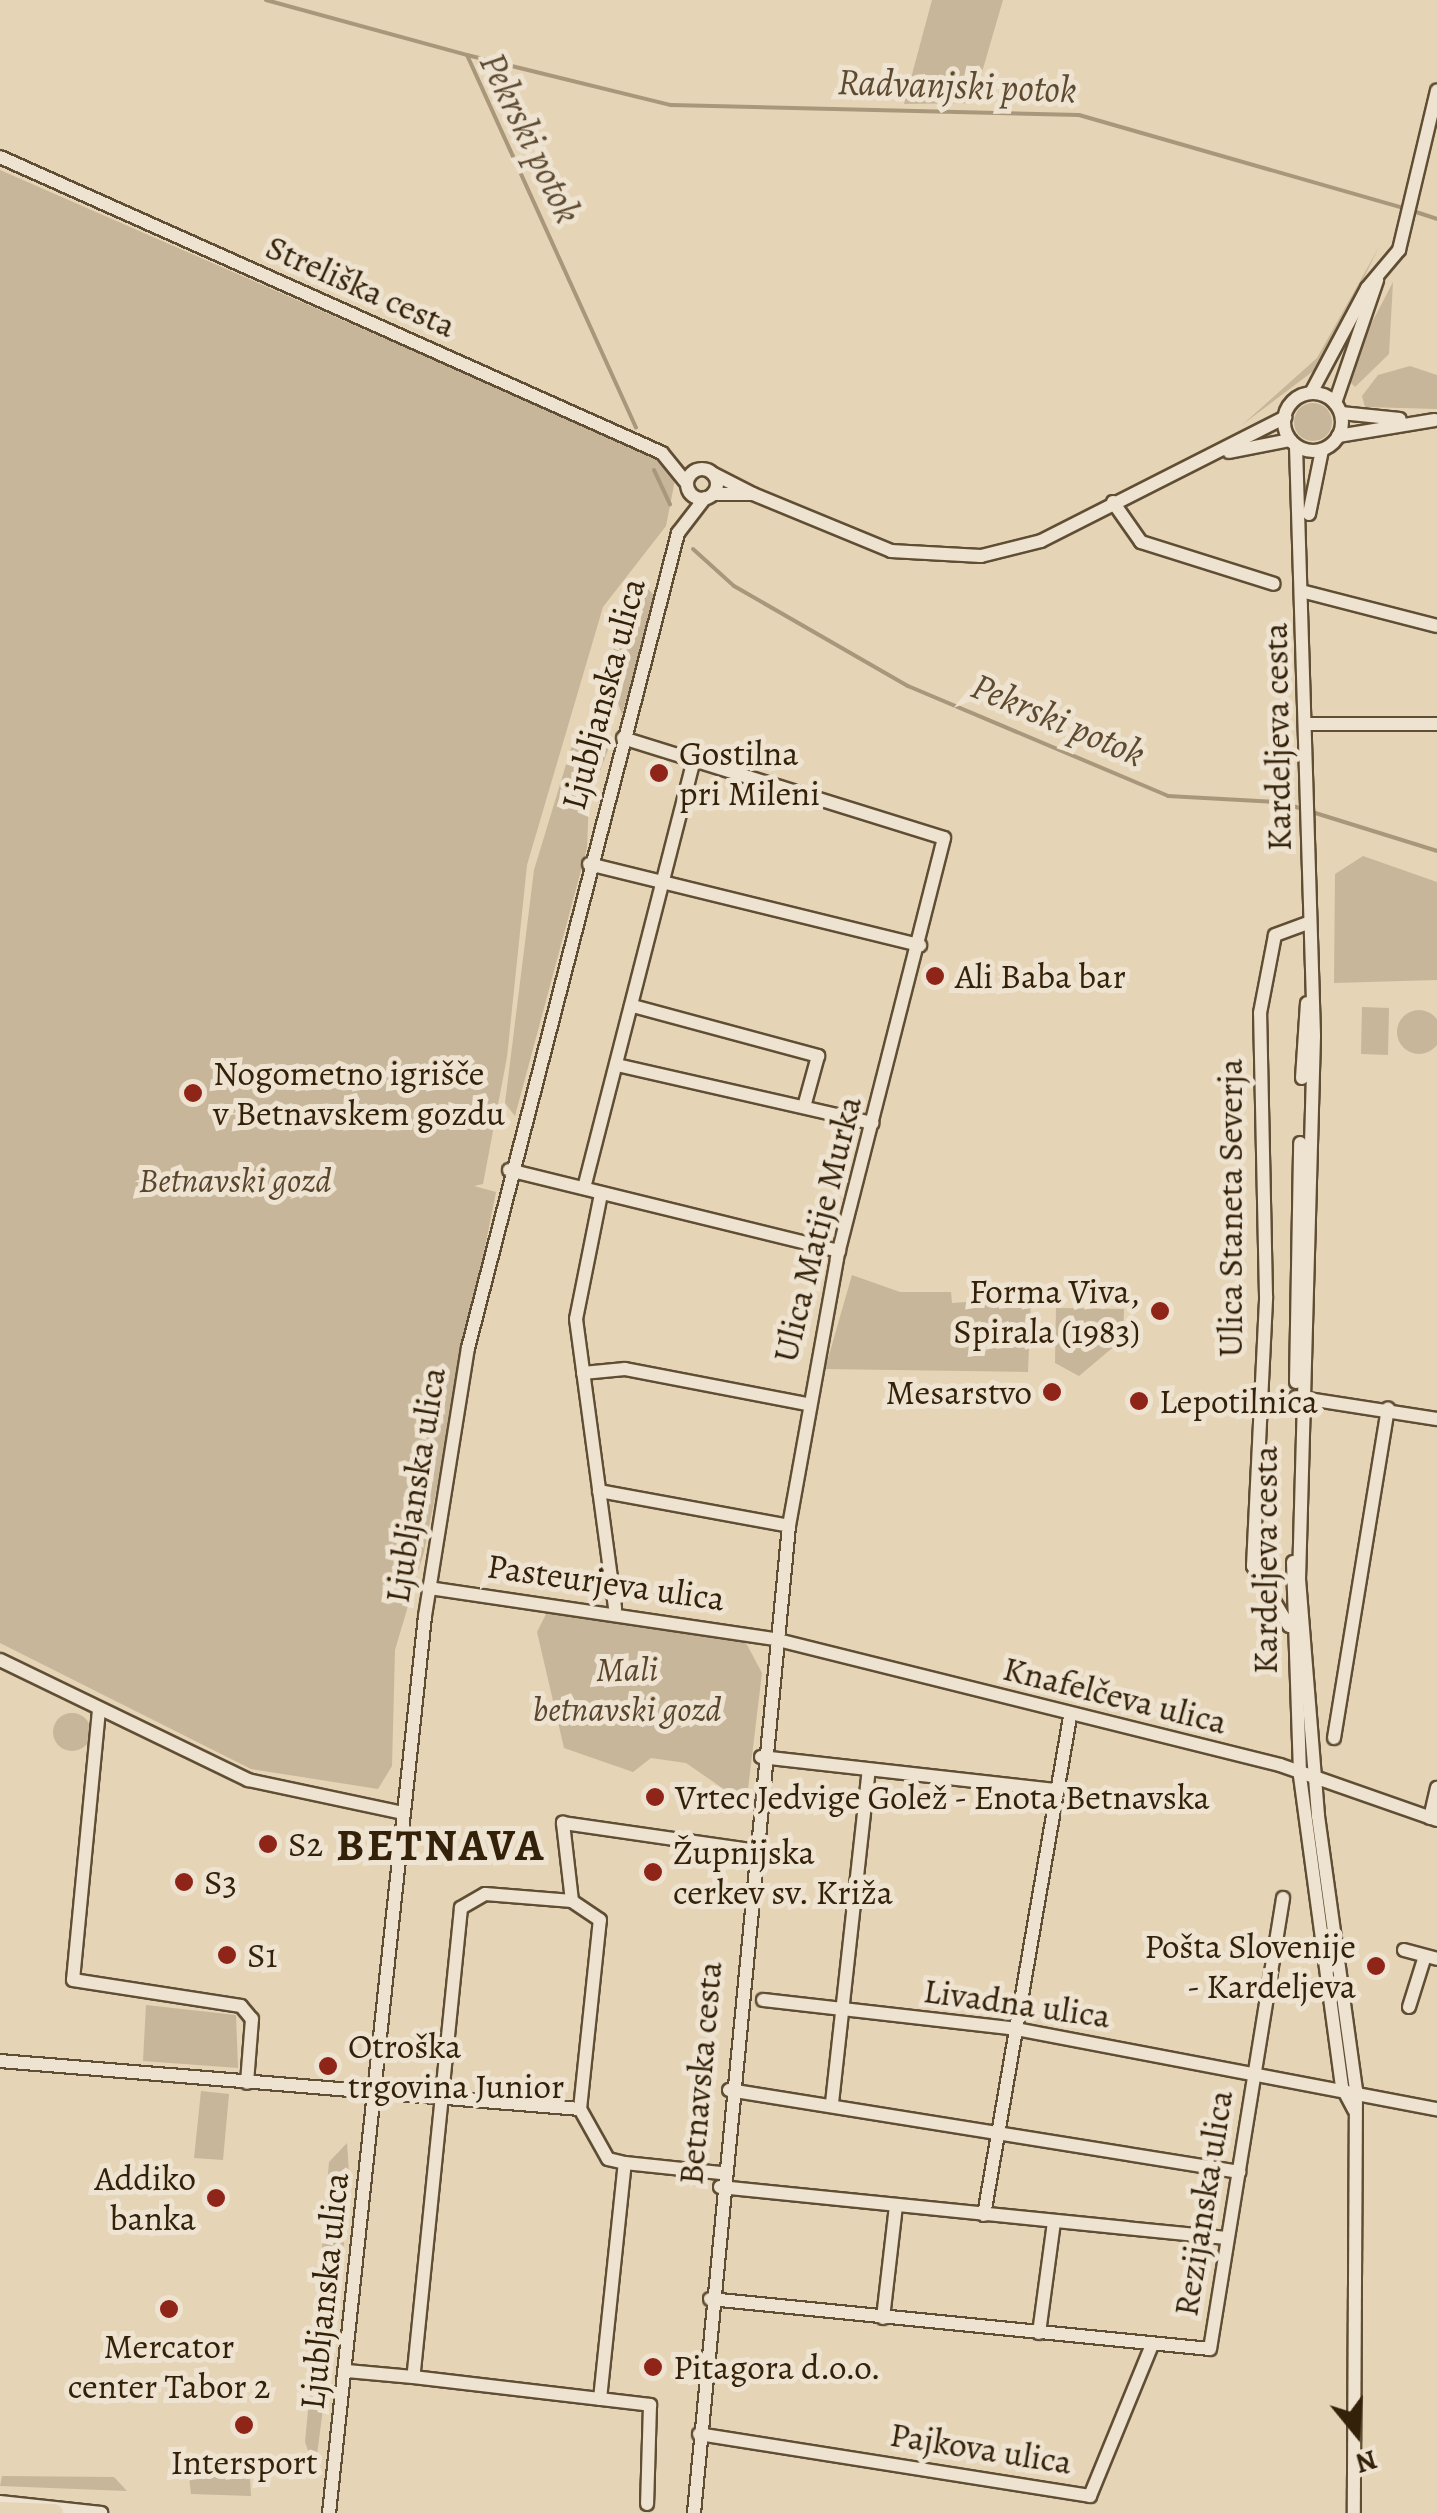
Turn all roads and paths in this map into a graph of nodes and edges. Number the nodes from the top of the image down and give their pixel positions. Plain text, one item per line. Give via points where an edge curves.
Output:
1 (1437, 90) edge
2 (0, 157) edge
3 (1377, 280) junction
4 (1311, 393) junction
5 (1338, 408) junction
6 (1284, 417) junction
7 (1436, 420) edge
8 (1338, 436) junction
9 (1293, 443) junction
10 (1322, 450) junction
11 (662, 453) junction
12 (1198, 460) junction
13 (709, 471) junction
14 (688, 488) junction
15 (753, 494) junction
16 (709, 496) junction
17 (1113, 502) junction
18 (680, 526) junction
19 (1305, 531) junction
20 (1274, 584) dead end
21 (1305, 592) junction
22 (1437, 626) edge
23 (1307, 724) junction
24 (1437, 724) edge
25 (623, 738) junction
26 (694, 759) junction
27 (589, 864) junction
28 (662, 880) junction
29 (1308, 923) junction
30 (920, 946) junction
31 (1307, 1003) junction
32 (633, 1006) junction
33 (617, 1066) junction
34 (804, 1107) junction
35 (872, 1123) junction
36 (509, 1170) junction
37 (584, 1188) junction
38 (601, 1194) junction
39 (839, 1251) junction
40 (583, 1373) junction
41 (1300, 1397) junction
42 (807, 1404) junction
43 (1388, 1408) junction
44 (1437, 1419) edge
45 (599, 1491) junction
46 (788, 1526) junction
47 (428, 1588) junction
48 (614, 1608) junction
49 (1290, 1627) junction
50 (774, 1639) junction
51 (0, 1660) edge
52 (99, 1710) junction
53 (1070, 1717) junction
54 (1334, 1738) dead end
55 (761, 1757) junction
56 (869, 1770) junction
57 (1300, 1776) junction
58 (1314, 1780) junction
59 (1437, 1788) edge
60 (1057, 1790) junction
61 (403, 1813) junction
62 (1434, 1819) edge
63 (752, 1850) junction
64 (1283, 1898) dead end
65 (572, 1901) junction
66 (1404, 1950) dead end
67 (1431, 1958) edge
68 (763, 2000) dead end
69 (1409, 2007) dead end
70 (846, 2011) junction
71 (1016, 2030) junction
72 (0, 2061) edge
73 (1255, 2073) junction
74 (247, 2083) junction
75 (1349, 2088) junction
76 (729, 2090) junction
77 (375, 2094) junction
78 (442, 2095) junction
79 (832, 2103) junction
80 (580, 2109) junction
81 (1437, 2109) edge
82 (998, 2130) junction
83 (625, 2163) junction
84 (1238, 2172) junction
85 (720, 2180) junction
86 (896, 2206) junction
87 (984, 2215) junction
88 (1054, 2222) junction
89 (1226, 2238) junction
90 (710, 2299) junction
91 (883, 2318) junction
92 (1039, 2333) junction
93 (1152, 2345) junction
94 (347, 2371) junction
95 (413, 2377) junction
96 (600, 2399) junction
97 (699, 2434) junction
98 (0, 2502) edge
99 (646, 2504) dead end
100 (0, 2511) edge
101 (54, 2513) edge
102 (101, 2513) edge
103 (330, 2513) edge
104 (694, 2513) edge
105 (1354, 2513) edge

1 - 3 street via 1405,222
2 - 11 street, Streliška cesta
3 - 4 street
3 - 5 street
4 - 5 street
4 - 6 street
5 - 7 street
5 - 8 street
6 - 9 street
6 - 12 street
7 - 8 street
8 - 10 street
9 - 10 street
9 - 12 street
9 - 19 street
10 - 19 street
11 - 13 street
11 - 14 street, Streliška cesta
12 - 17 street
13 - 14 street
13 - 15 street
13 - 16 street
14 - 16 street
14 - 18 street
15 - 16 street
15 - 17 street via 853,539 924,558 1028,545
16 - 18 street, Ljubljanska ulica
17 - 20 street via 1141,542
18 - 25 street, Ljubljanska ulica
19 - 21 street, Kardeljeva cesta
21 - 22 street
21 - 23 street, Kardeljeva cesta
23 - 24 street
23 - 29 street, Kardeljeva cesta
25 - 26 street
25 - 27 street, Ljubljanska ulica
26 - 28 street
26 - 30 street, Ulica Matije Murka via 944,838
27 - 28 street
27 - 36 street, Ljubljanska ulica
28 - 30 street
28 - 32 street
29 - 31 street, Kardeljeva cesta
29 - 49 street, Ulica Staneta Severja via 1276,935 1260,1031 1266,1296 1253,1566
30 - 35 street, Ulica Matije Murka
31 - 41 street, Kardeljeva cesta via 1293,1216
31 - 41 street, Kardeljeva cesta via 1314,1216
32 - 33 street
32 - 34 street via 818,1056
33 - 34 street
33 - 37 street
34 - 35 street
35 - 39 street, Ulica Matije Murka
36 - 37 street
36 - 47 street, Ljubljanska ulica
37 - 38 street
38 - 39 street
38 - 40 street via 576,1319
39 - 42 street, Ulica Matije Murka
40 - 42 street via 625,1369
40 - 45 street
41 - 43 street
41 - 49 street, Kardeljeva cesta
41 - 58 street, Kardeljeva cesta via 1299,1580
42 - 46 street, Ulica Matije Murka
43 - 44 street
43 - 54 street
45 - 46 street
45 - 48 street
46 - 50 street, Ulica Matije Murka
47 - 48 street, Pasteurjeva ulica
47 - 61 street, Ljubljanska ulica
48 - 50 street, Pasteurjeva ulica
49 - 57 street, Kardeljeva cesta
50 - 53 street, Knafelčeva ulica
50 - 55 street, Betnavska cesta
51 - 52 street
52 - 61 street via 248,1780
52 - 74 street via 73,1980 241,2006 252,2019
53 - 57 street, Knafelčeva ulica
53 - 60 street
55 - 56 street
55 - 63 street, Betnavska cesta
56 - 60 street
56 - 70 street
57 - 58 street, Knafelčeva ulica
57 - 75 street, Kardeljeva cesta
58 - 62 street, Knafelčeva ulica
58 - 75 street, Kardeljeva cesta
59 - 62 street
60 - 71 street
61 - 77 street, Ljubljanska ulica
63 - 65 street via 563,1823
63 - 76 street, Betnavska cesta
64 - 73 street, Rezijanska ulica
65 - 78 street via 485,1894 461,1908
65 - 80 street via 600,1920
66 - 67 street
67 - 69 street
68 - 70 street, Livadna ulica
70 - 71 street, Livadna ulica
70 - 79 street
71 - 73 street, Livadna ulica
71 - 82 street
72 - 74 street
73 - 75 street, Livadna ulica
73 - 84 street, Rezijanska ulica
74 - 77 street
75 - 81 street, Livadna ulica
75 - 105 street, Kardeljeva cesta via 1356,2113
76 - 79 street
76 - 85 street, Betnavska cesta
77 - 78 street
77 - 94 street, Ljubljanska ulica
78 - 80 street
78 - 95 street
79 - 82 street
80 - 83 street via 608,2159
82 - 84 street
82 - 87 street
83 - 85 street
83 - 96 street
84 - 89 street, Rezijanska ulica
85 - 86 street
85 - 90 street, Betnavska cesta
86 - 87 street
86 - 91 street
87 - 88 street
88 - 89 street
88 - 92 street
89 - 93 street, Rezijanska ulica via 1210,2349
90 - 91 street, Rezijanska ulica
90 - 97 street, Betnavska cesta
91 - 92 street, Rezijanska ulica
92 - 93 street, Rezijanska ulica
93 - 97 street, Pajkova ulica via 1090,2496
94 - 95 street
94 - 103 street, Ljubljanska ulica
95 - 96 street
96 - 99 street via 650,2405 656,2416
97 - 104 street, Betnavska cesta
98 - 102 street
100 - 101 main road

